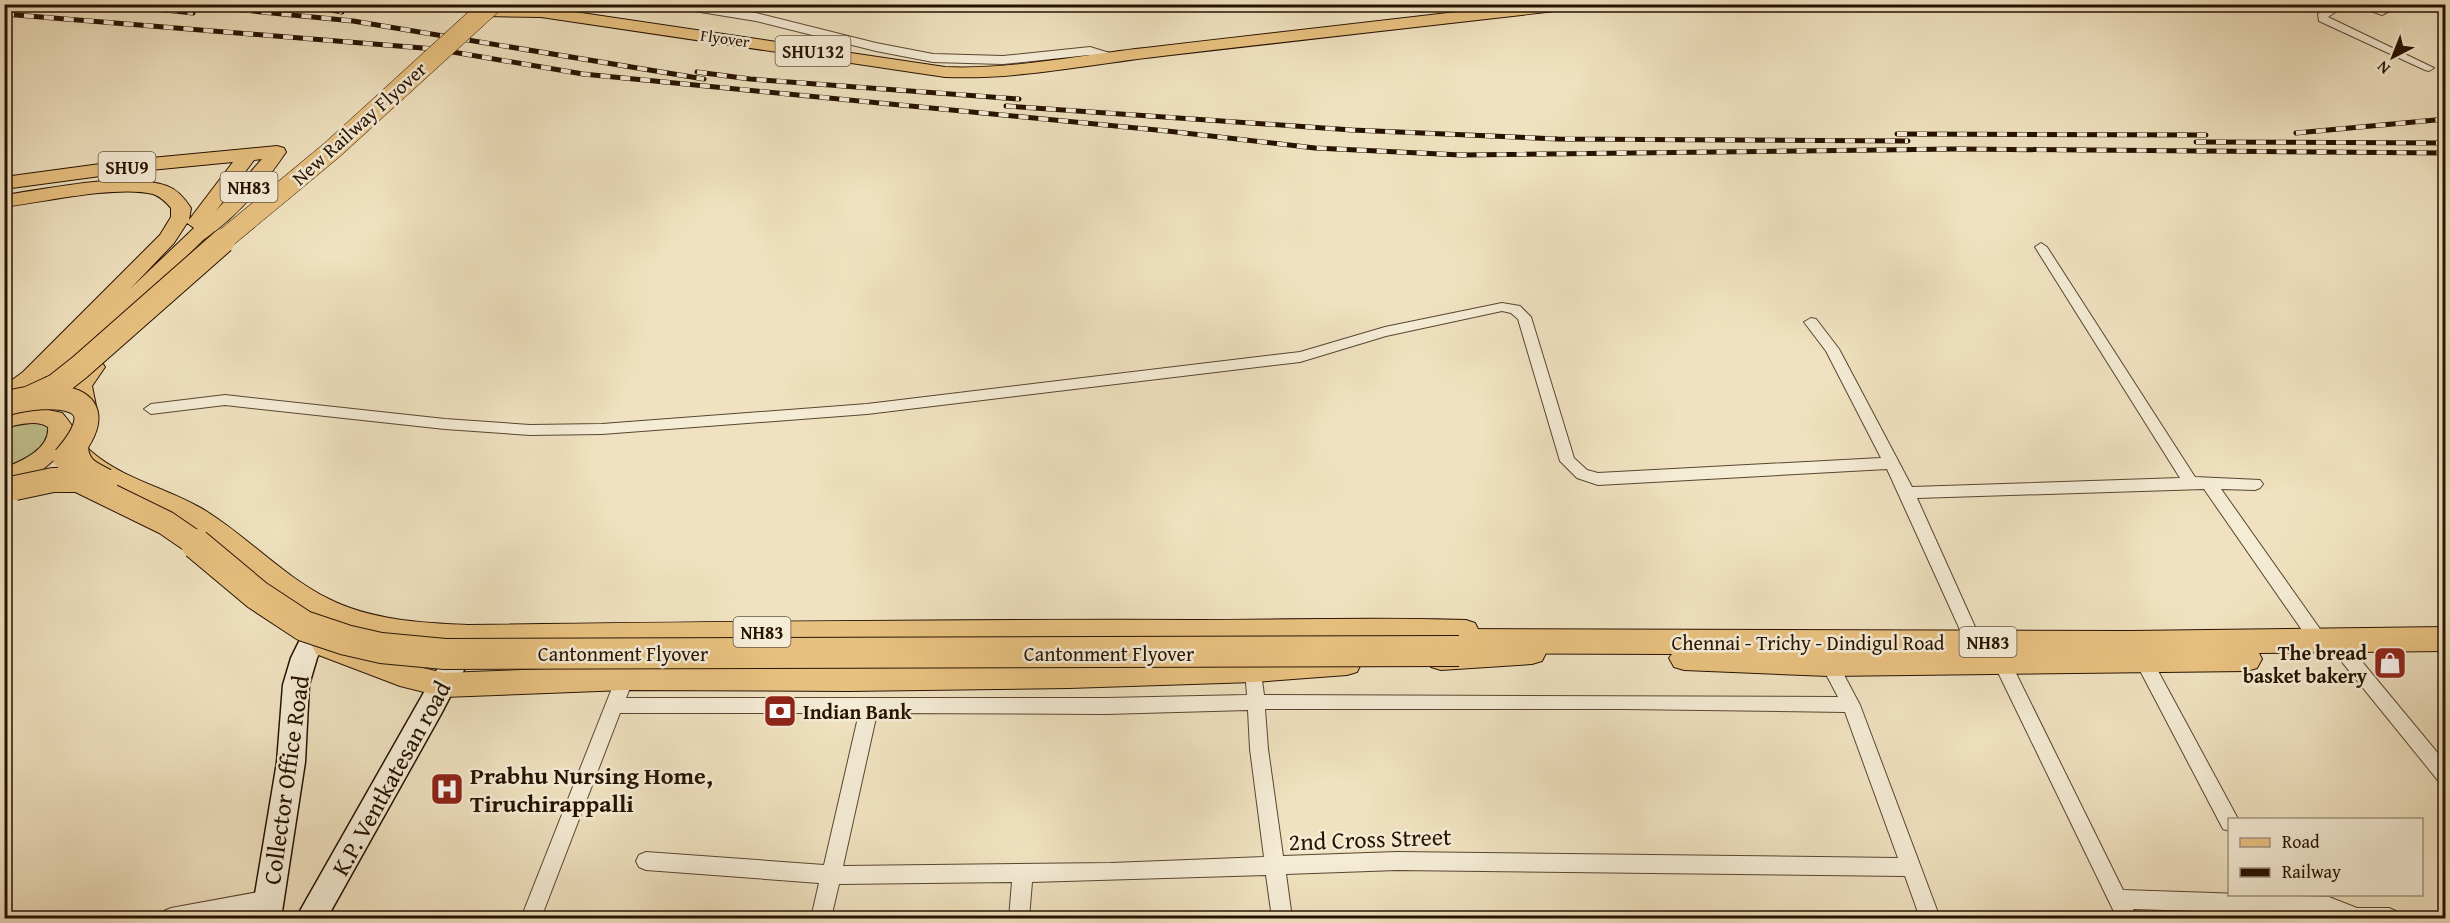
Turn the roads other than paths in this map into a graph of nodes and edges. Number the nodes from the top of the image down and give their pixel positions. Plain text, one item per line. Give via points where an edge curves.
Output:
1 (676, 4) edge
2 (734, 4) edge
3 (1517, 4) edge
4 (1573, 4) edge
5 (2342, 4) edge
6 (2357, 4) edge
7 (2397, 4) edge
8 (494, 7) edge
9 (1106, 56) junction
10 (1081, 57) junction
11 (2429, 68) dead end
12 (244, 160) junction
13 (4, 183) edge
14 (4, 195) edge
15 (4, 201) edge
16 (196, 236) junction
17 (2041, 247) dead end
18 (1811, 322) dead end
19 (61, 370) junction
20 (4, 398) edge
21 (30, 398) junction
22 (4, 404) edge
23 (151, 409) dead end
24 (85, 411) junction
25 (4, 413) edge
26 (4, 420) edge
27 (56, 421) junction
28 (76, 447) junction
29 (1891, 463) junction
30 (2191, 483) junction
31 (7, 484) edge
32 (2209, 484) junction
33 (2255, 484) dead end
34 (1907, 494) junction
35 (327, 611) junction
36 (473, 639) junction
37 (2445, 639) edge
38 (312, 640) junction
39 (2319, 641) junction
40 (1457, 646) junction
41 (1531, 647) junction
42 (1825, 653) junction
43 (2445, 655) edge
44 (1986, 656) junction
45 (2349, 657) junction
46 (2144, 661) junction
47 (1254, 670) junction
48 (625, 678) junction
49 (444, 685) junction
50 (1256, 702) junction
51 (614, 705) junction
52 (870, 705) junction
53 (1851, 705) junction
54 (2445, 777) edge
55 (2228, 821) edge
56 (646, 861) dead end
57 (1276, 867) junction
58 (1910, 867) junction
59 (1023, 872) junction
60 (832, 875) junction
61 (2119, 899) junction
62 (2270, 899) edge
63 (268, 909) edge
64 (171, 918) edge
65 (311, 918) edge
66 (531, 918) edge
67 (821, 918) edge
68 (1019, 918) edge
69 (1282, 918) edge
70 (1930, 918) edge
71 (2127, 918) edge
72 (2356, 918) edge
73 (2389, 918) edge

1 - 10 street via 756,17 933,58
2 - 10 street via 941,51 993,55 1071,50
3 - 9 main road via 1246,33
4 - 9 main road
5 - 11 street via 2323,19
6 - 7 street via 2382,12
8 - 10 main road, Flyover via 545,8 632,19 947,67 996,68
8 - 21 highway, New Railway Flyover, bridge via 80,367 56,386
8 - 24 highway, New Railway Flyover via 348,145 93,367 80,386
9 - 10 main road, Flyover
12 - 13 main road, SHU9
12 - 14 main road, SHU9
12 - 16 main road via 197,222
12 - 16 main road, NH83 via 277,152 213,225
15 - 20 main road via 146,188 168,194 181,208 181,217 167,238 31,377
16 - 19 main road
17 - 30 street
18 - 29 street via 1832,349
19 - 25 main road via 39,391
19 - 27 main road via 46,394 46,404
21 - 22 highway, bridge
21 - 24 highway, bridge via 65,398
23 - 29 street via 225,400 445,424 530,430 602,429 877,407 1300,357 1385,332 1502,306 1515,309 1524,317 1567,461 1582,474 1598,478
24 - 28 highway, New Railway Flyover, bridge via 85,434
26 - 27 main road via 29,414
27 - 31 main road via 60,435 54,447
27 - 35 main road, NH83 via 70,446 91,465 187,511
28 - 31 highway, bridge via 40,476
28 - 36 highway, Cantonment Flyover, bridge via 76,458 86,472 175,515 264,586 334,625 410,640
29 - 34 street
30 - 32 street
30 - 34 street
31 - 38 main road via 56,480 139,518 168,534 243,600
31 - 40 highway, Cantonment Flyover / NH83, bridge via 78,480 191,539 284,615 325,633 381,648 445,654 1224,653
32 - 33 street
32 - 39 street
34 - 44 street
35 - 36 main road, NH83 via 393,630
35 - 38 main road, Collector Office Road
36 - 40 highway, Cantonment Flyover / NH83
36 - 41 main road, NH83 via 950,630 1405,629 1487,632
36 - 49 main road, K.P. Ventkatesan road
37 - 39 highway, Chennai - Trichy - Dindigul Road / NH83
38 - 49 main road via 400,674
38 - 63 main road, Collector Office Road via 296,685 291,762
39 - 44 highway, Chennai - Trichy - Dindigul Road / NH83
40 - 41 highway, Cantonment Flyover
41 - 42 highway, Chennai - Trichy - Dindigul Road / NH83
41 - 47 main road
42 - 44 highway, Chennai - Trichy - Dindigul Road / NH83
42 - 53 street
43 - 45 highway, Chennai - Trichy - Dindigul Road / NH83
44 - 46 highway, Chennai - Trichy - Dindigul Road / NH83
44 - 61 street
45 - 46 highway, Chennai - Trichy - Dindigul Road / NH83
45 - 54 street
46 - 55 street
47 - 48 main road via 883,679
47 - 50 street
48 - 49 main road
48 - 51 street
49 - 65 main road, K.P. Ventkatesan road
50 - 52 street
50 - 53 street
50 - 57 street
51 - 52 street
51 - 66 street
52 - 60 street
53 - 58 street
56 - 60 street, 2nd Cross Street
57 - 58 street, 2nd Cross Street via 1397,861
57 - 59 street, 2nd Cross Street
57 - 69 street
58 - 70 street
59 - 60 street, 2nd Cross Street
59 - 68 street
60 - 67 street
61 - 62 street
61 - 71 street
62 - 72 street via 2329,906
63 - 64 street
72 - 73 street

